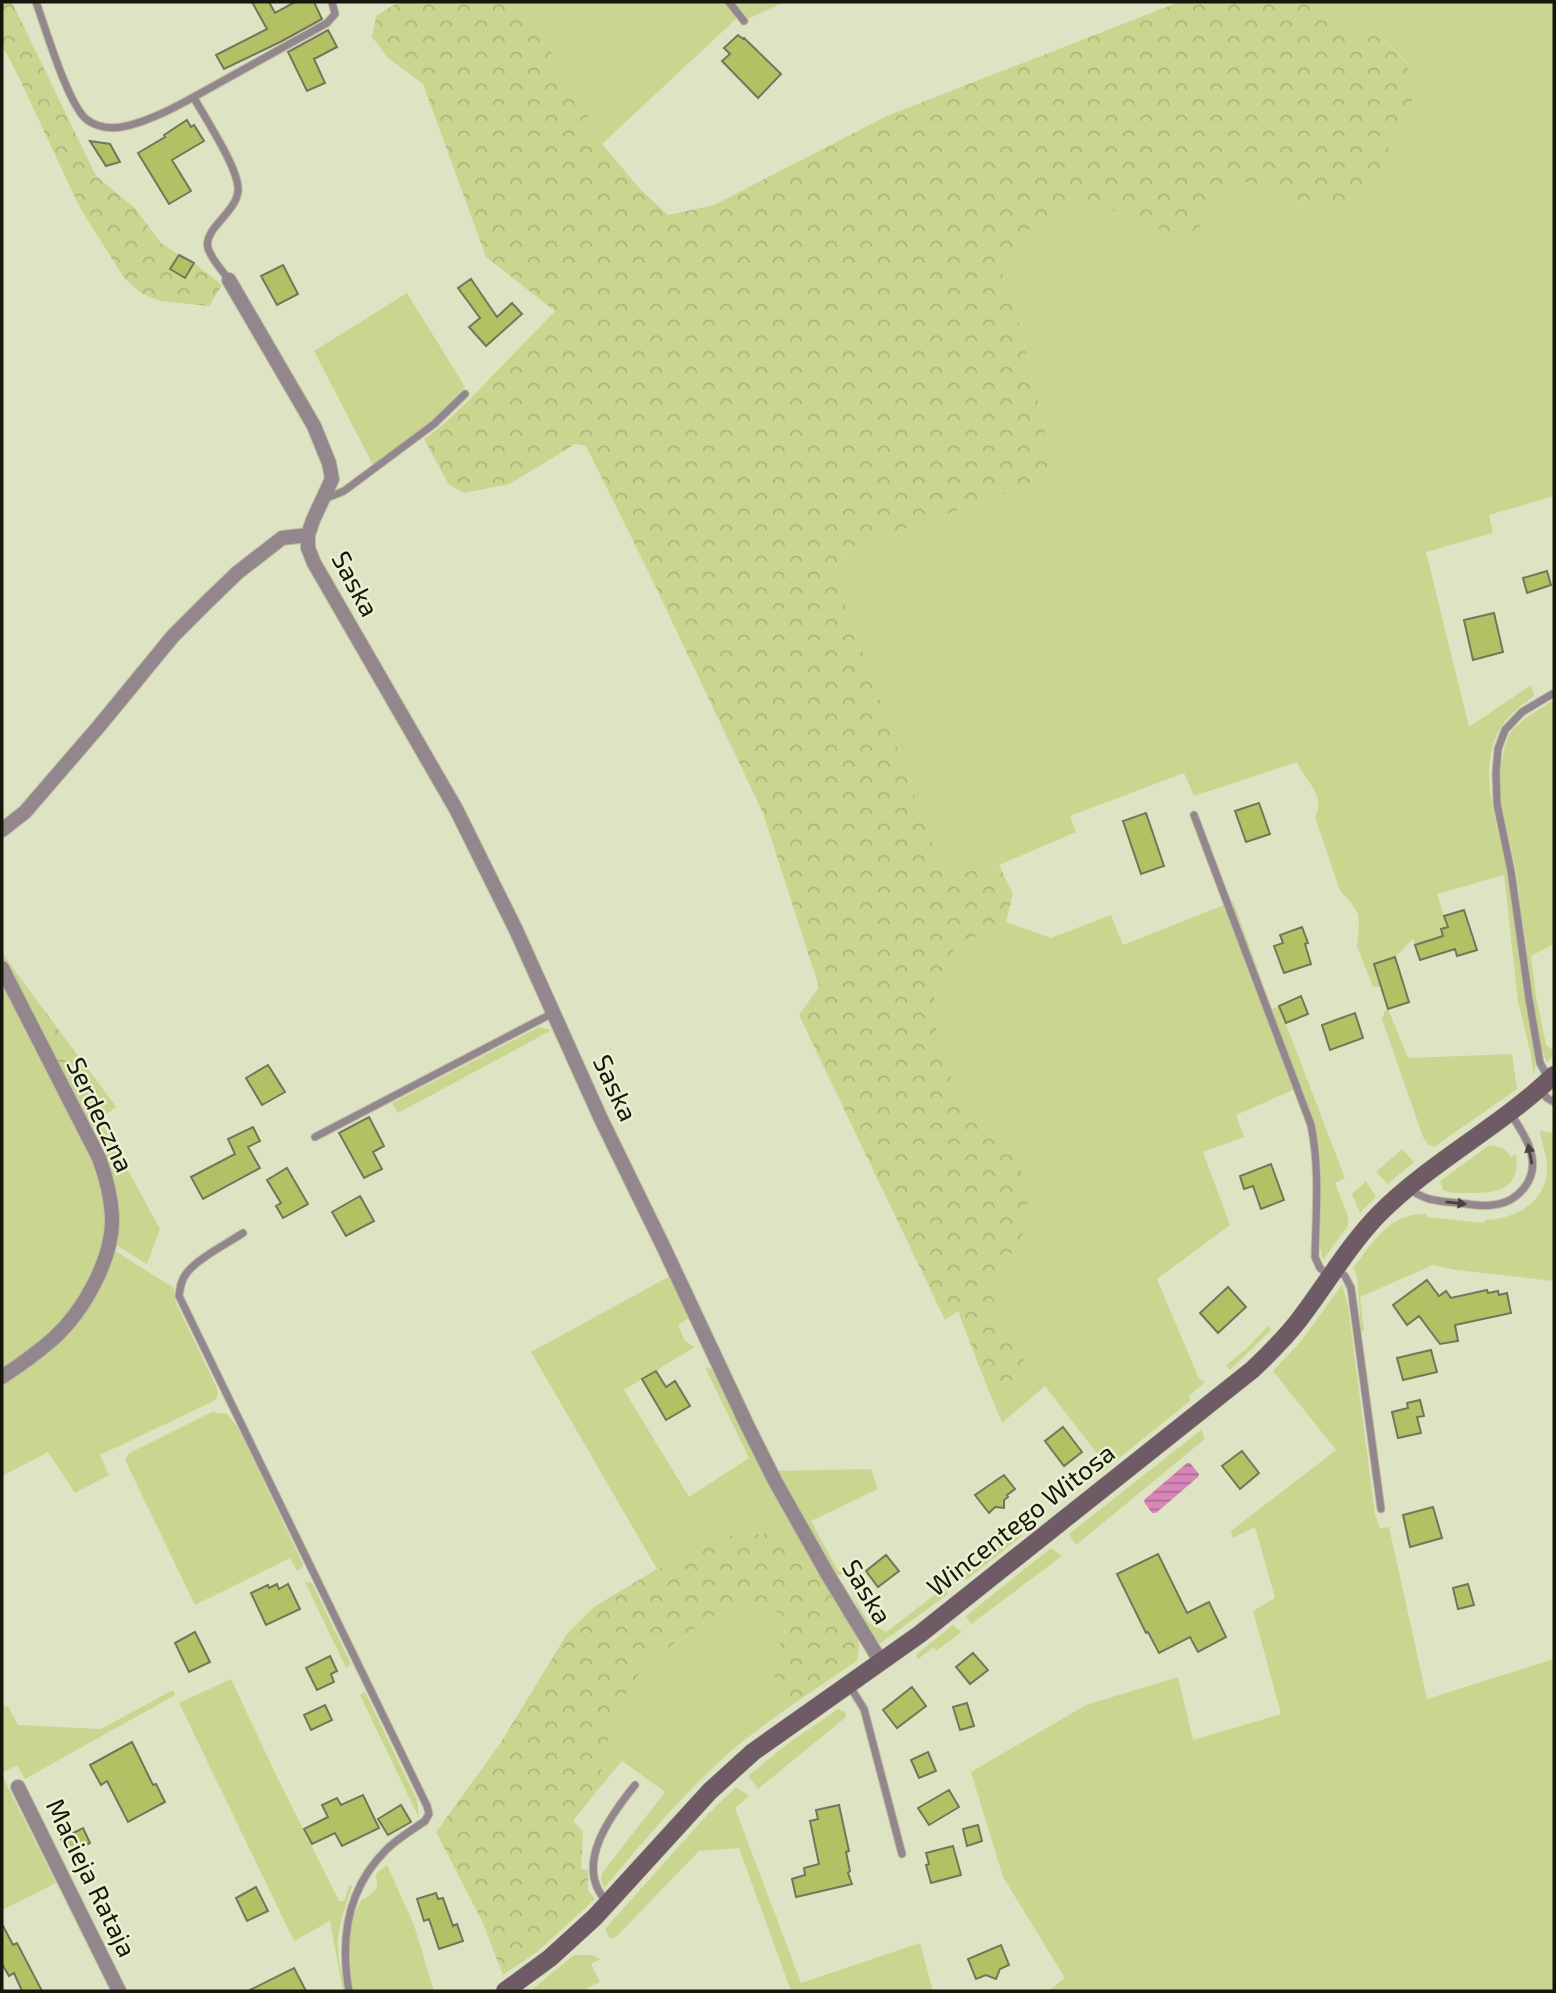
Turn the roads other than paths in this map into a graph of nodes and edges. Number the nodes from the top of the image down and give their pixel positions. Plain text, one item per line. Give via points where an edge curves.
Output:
1 (36, 2) edge
2 (332, 2) edge
3 (729, 2) edge
4 (744, 21) dead end
5 (194, 97) junction
6 (229, 280) joint
7 (465, 394) dead end
8 (324, 499) junction
9 (308, 535) junction
10 (1554, 693) edge
11 (1194, 815) dead end
12 (2, 830) edge
13 (2, 968) edge
14 (554, 1013) junction
15 (1548, 1081) edge
16 (1554, 1102) edge
17 (1509, 1112) junction
18 (315, 1137) dead end
19 (1408, 1187) junction
20 (243, 1233) dead end
21 (1333, 1272) junction
22 (2, 1377) edge
23 (1381, 1509) dead end
24 (881, 1662) junction
25 (849, 1685) junction
26 (635, 1785) dead end
27 (18, 1787) dead end
28 (902, 1854) dead end
29 (609, 1903) junction
30 (119, 1991) edge
31 (349, 1991) edge
32 (505, 1991) edge

1 - 5 lane via 68,88 81,114 93,124 109,128 132,125
2 - 5 lane via 335,14 327,23
3 - 4 lane
5 - 6 lane via 237,184 231,210 208,238 209,249
6 - 8 street, Saska via 314,426 332,479
7 - 8 lane via 344,491
8 - 9 street, Saska
9 - 12 street, Saska via 282,538 237,573 166,644 25,812
9 - 14 street, Saska via 308,548 320,575 456,809
10 - 15 lane via 1522,712 1505,730 1496,774 1497,804 1540,1063
11 - 21 lane via 1311,1125 1317,1169 1315,1257 1320,1268
13 - 22 street, Serdeczna via 99,1158 113,1217 102,1266 76,1314 26,1362
14 - 18 lane
14 - 24 street, Saska via 775,1481
15 - 16 lane via 1547,1098
15 - 17 street, Wincentego Witosa
17 - 19 street, Wincentego Witosa
19 -> 17 lane via 1428,1200 1485,1206 1514,1198 1529,1181 1533,1161 1526,1138
19 - 21 street, Wincentego Witosa via 1360,1235
20 - 31 lane via 194,1265 181,1283 179,1296 429,1814 381,1855 358,1892 346,1932
21 - 23 lane via 1345,1276 1352,1288
21 - 24 street, Wincentego Witosa via 1297,1322 1252,1370
24 - 25 street, Wincentego Witosa
25 - 28 lane via 864,1709
25 - 29 street, Wincentego Witosa via 732,1770
26 - 29 lane via 608,1821 595,1854 596,1887
27 - 30 street, Macieja Rataja
29 - 32 street, Wincentego Witosa via 567,1944

